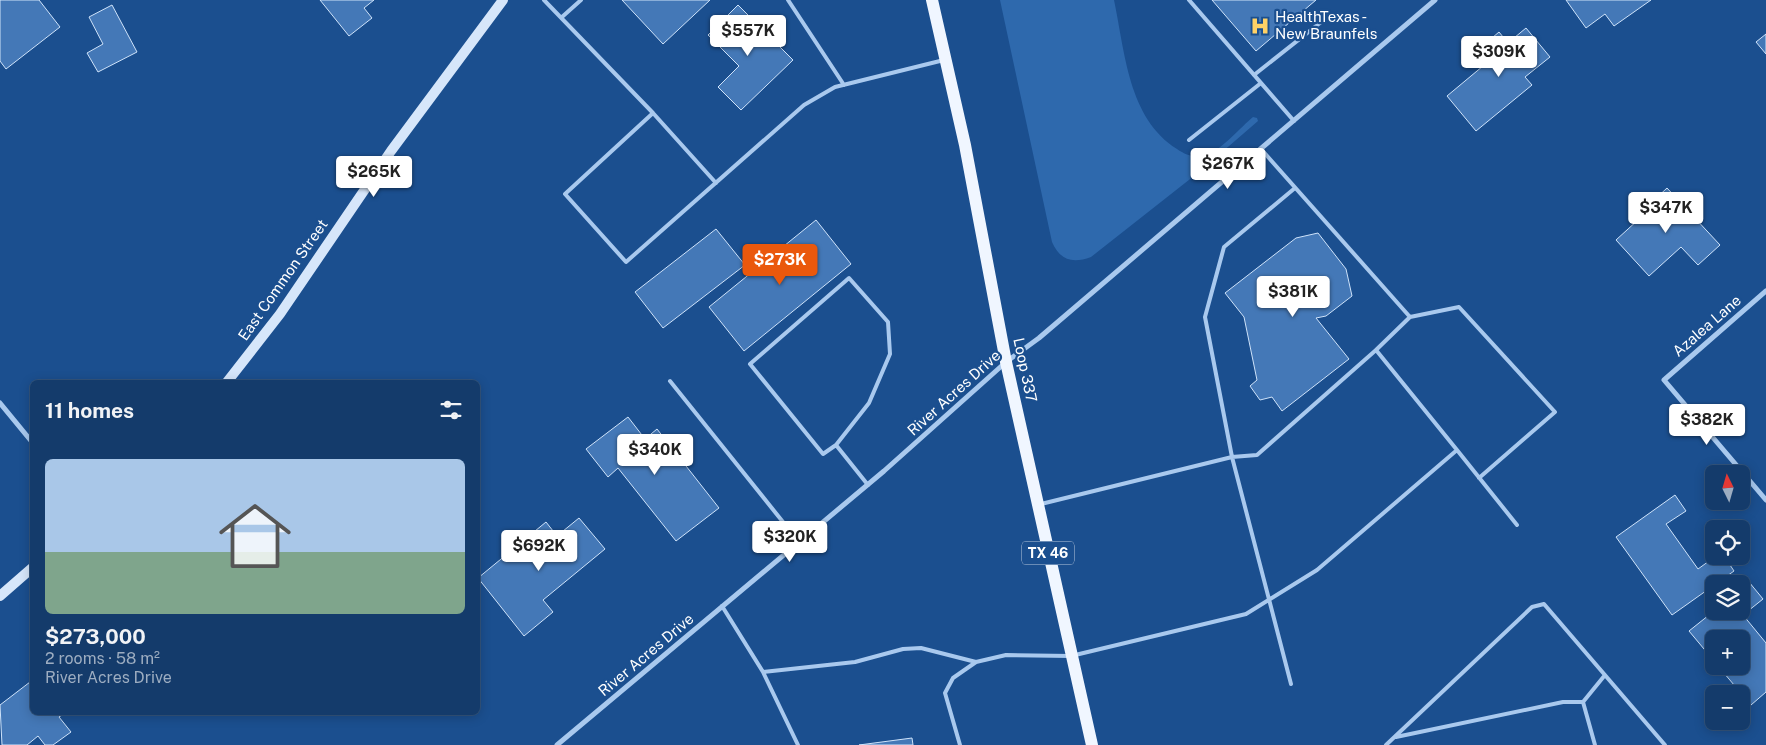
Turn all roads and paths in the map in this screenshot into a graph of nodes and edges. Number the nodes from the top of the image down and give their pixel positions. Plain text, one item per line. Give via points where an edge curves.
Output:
1 (503, 0) edge
2 (544, 0) edge
3 (581, 0) edge
4 (788, 0) edge
5 (932, 0) edge
6 (1189, 0) edge
7 (1435, 0) edge
8 (1330, 15) dead end
9 (562, 18) junction
10 (946, 59) junction
11 (1254, 76) junction
12 (1261, 83) junction
13 (844, 85) junction
14 (653, 113) junction
15 (1294, 121) junction
16 (1189, 140) dead end
17 (1261, 150) junction
18 (716, 183) junction
19 (1295, 188) junction
20 (1766, 291) edge
21 (1410, 317) junction
22 (1376, 350) junction
23 (1006, 362) junction
24 (229, 380) edge
25 (670, 381) dead end
26 (0, 403) edge
27 (30, 440) edge
28 (836, 445) junction
29 (1457, 450) junction
30 (1232, 457) junction
31 (1478, 478) junction
32 (868, 485) junction
33 (1766, 500) edge
34 (1038, 505) junction
35 (1516, 525) dead end
36 (799, 542) junction
37 (30, 570) edge
38 (0, 596) edge
39 (1268, 602) junction
40 (722, 606) junction
41 (1071, 656) junction
42 (976, 662) junction
43 (763, 672) junction
44 (1605, 675) junction
45 (1291, 684) dead end
46 (1583, 702) junction
47 (1394, 738) junction
48 (557, 745) edge
49 (798, 745) edge
50 (960, 745) edge
51 (1092, 745) edge
52 (1386, 745) edge
53 (1595, 745) edge
54 (1665, 745) edge

1 - 24 main road, East Common Street via 391,150 280,314
2 - 9 lane
3 - 9 lane
4 - 13 lane
5 - 10 main road, Loop 337 / TX 46
6 - 11 lane
7 - 15 street, River Acres Drive
8 - 11 lane
9 - 14 lane
10 - 13 lane
10 - 23 main road, Loop 337 / TX 46
11 - 12 lane
12 - 15 lane
12 - 16 lane
13 - 18 lane via 804,105
14 - 18 lane
14 - 18 lane via 566,194 626,262
15 - 17 street, River Acres Drive
17 - 19 lane
17 - 23 street, River Acres Drive
19 - 21 lane
19 - 30 lane via 1224,247 1205,317
20 - 33 street, Azalea Lane via 1664,380
21 - 22 lane
21 - 31 lane via 1460,307 1555,412
22 - 29 lane
22 - 30 lane via 1257,455
23 - 32 street, River Acres Drive
23 - 34 main road, Loop 337 / TX 46
25 - 36 lane
26 - 27 street
28 - 28 lane via 869,403 890,354 888,322 848,278 750,364 824,454
28 - 32 lane
29 - 31 lane
29 - 39 lane via 1317,570
30 - 34 lane
30 - 39 lane
31 - 35 lane
32 - 36 street, River Acres Drive
34 - 41 main road, Loop 337 / TX 46
36 - 40 street, River Acres Drive
37 - 38 main road
39 - 41 lane via 1246,614
39 - 45 lane
40 - 43 lane
40 - 48 street, River Acres Drive
41 - 42 lane via 1006,655
41 - 51 main road, Loop 337 / TX 46
42 - 43 lane via 921,648 903,649 855,662
42 - 50 lane via 953,678 945,692
43 - 49 lane
44 - 46 lane
44 - 47 lane via 1544,604 1532,607
44 - 54 lane
46 - 47 lane via 1563,702
46 - 53 lane
47 - 52 lane

